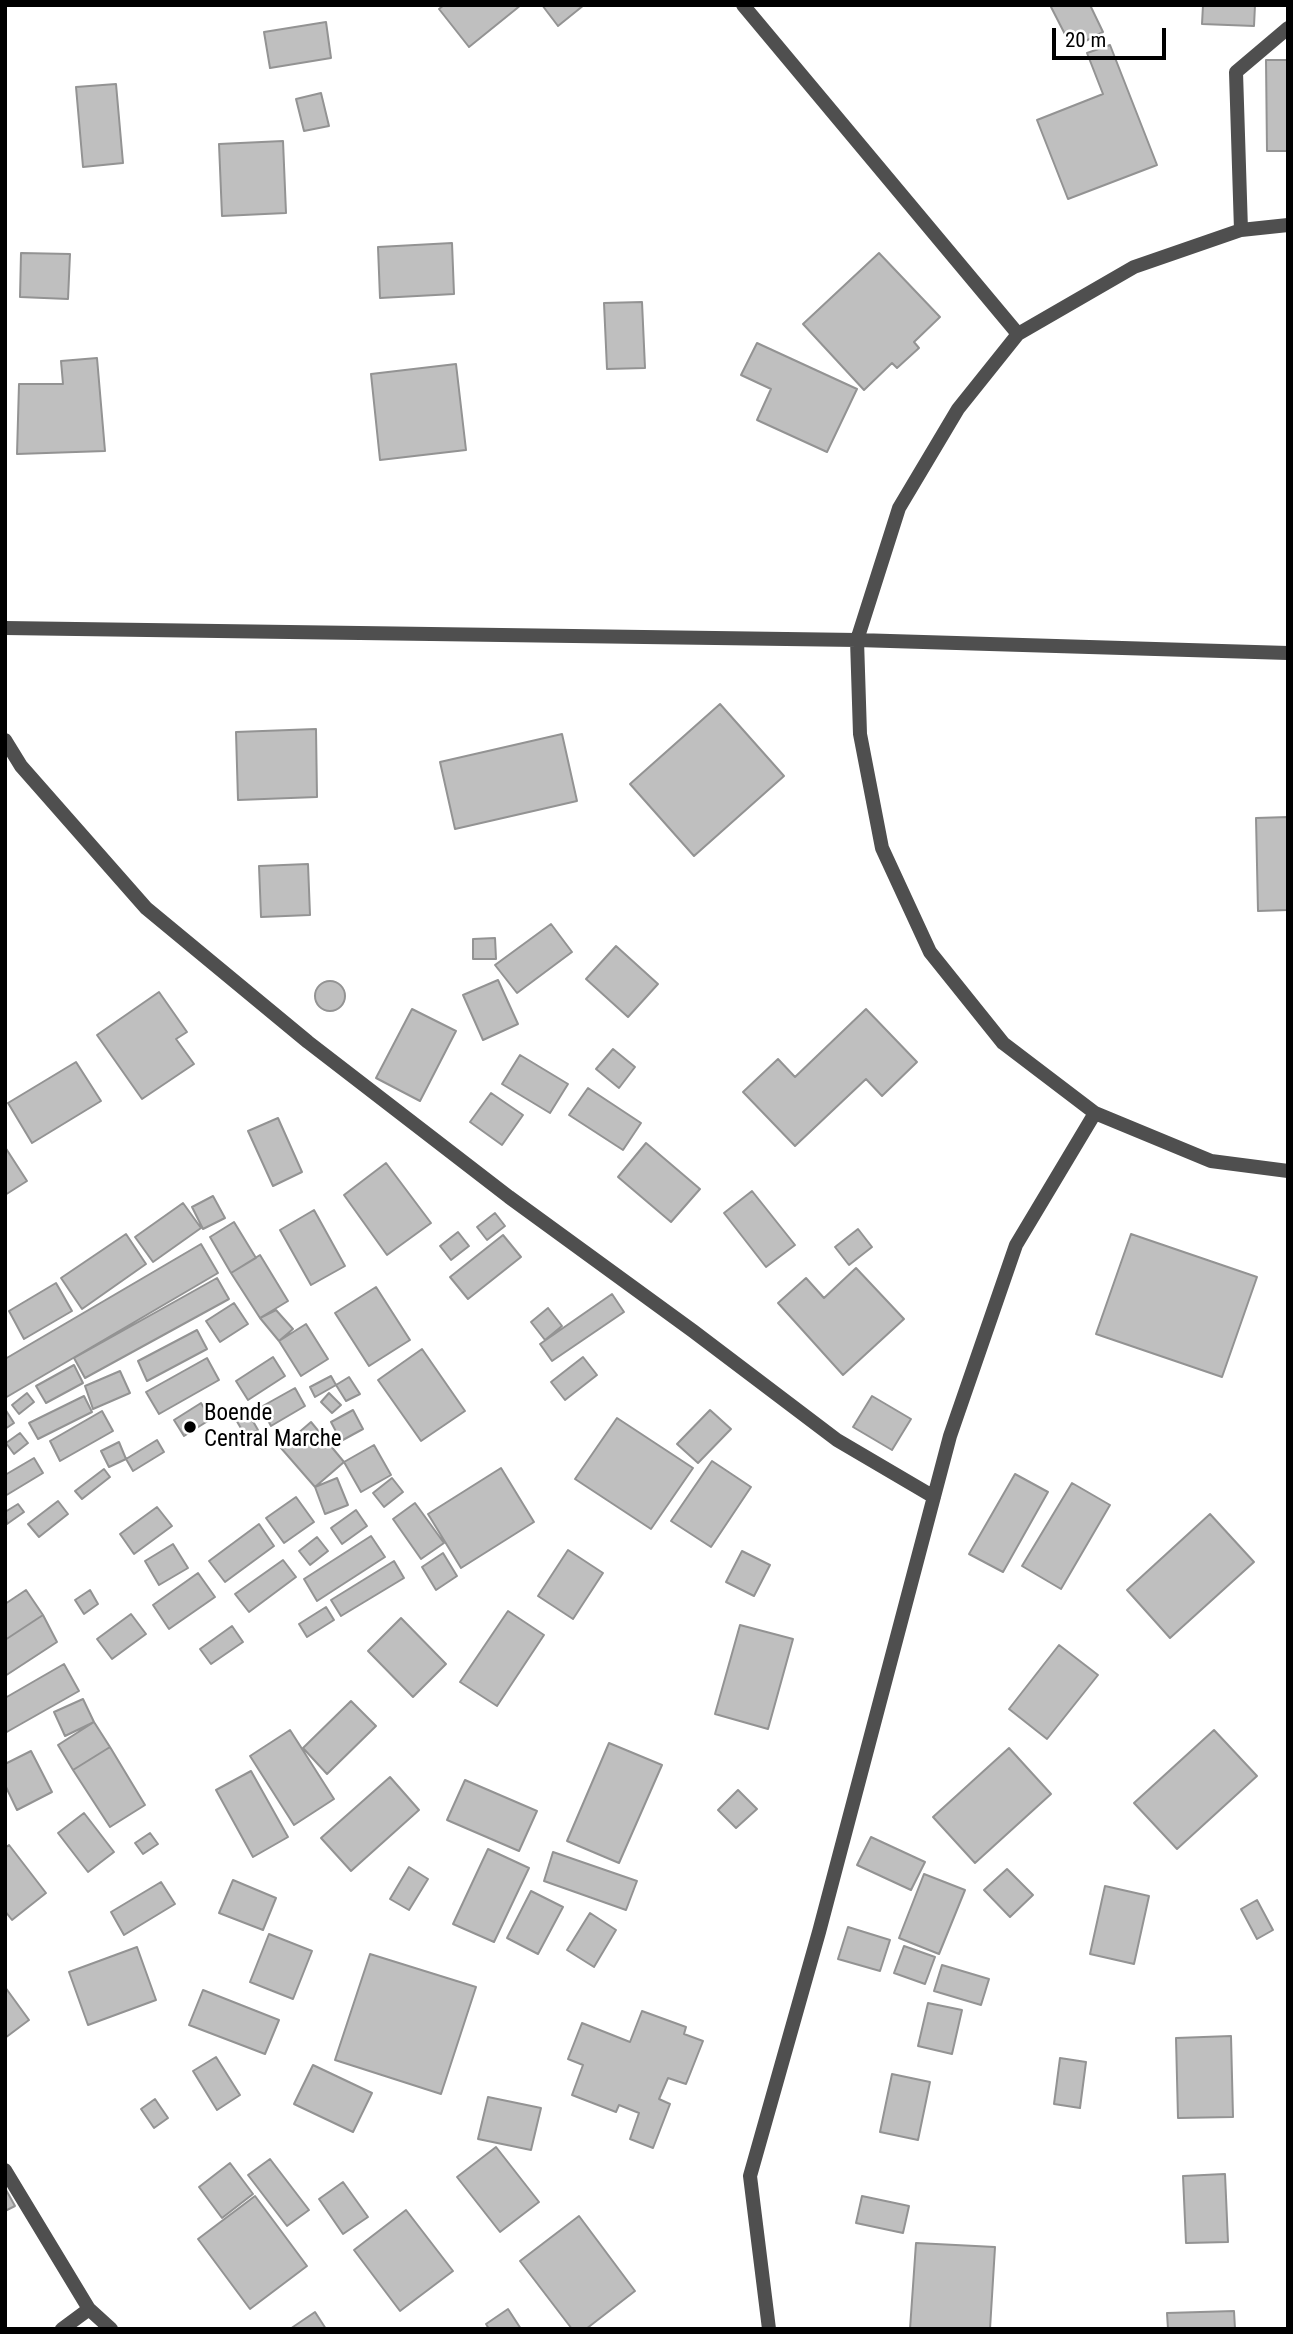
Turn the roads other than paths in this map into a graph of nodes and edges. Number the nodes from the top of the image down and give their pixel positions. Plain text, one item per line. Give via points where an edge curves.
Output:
1 (743, 5) edge
2 (1288, 28) edge
3 (1288, 225) edge
4 (1241, 230) junction
5 (1018, 334) junction
6 (5, 628) edge
7 (858, 640) junction
8 (1288, 653) edge
9 (5, 740) edge
10 (1095, 1113) junction
11 (1288, 1171) edge
12 (934, 1497) junction
13 (5, 2170) edge
14 (89, 2309) junction
15 (62, 2329) edge
16 (111, 2329) edge
17 (769, 2329) edge

1 - 5 street
2 - 4 street via 1236,72
3 - 4 street
4 - 5 street via 1134,267
5 - 7 street via 958,410 899,509
6 - 7 street
7 - 8 street
7 - 10 street via 860,734 882,848 930,952 1003,1043
9 - 12 street via 21,766 146,908 308,1042 837,1440
10 - 11 street via 1211,1161
10 - 12 street via 1016,1245 950,1436
12 - 17 street via 751,2176
13 - 14 street
14 - 15 street
14 - 16 street

